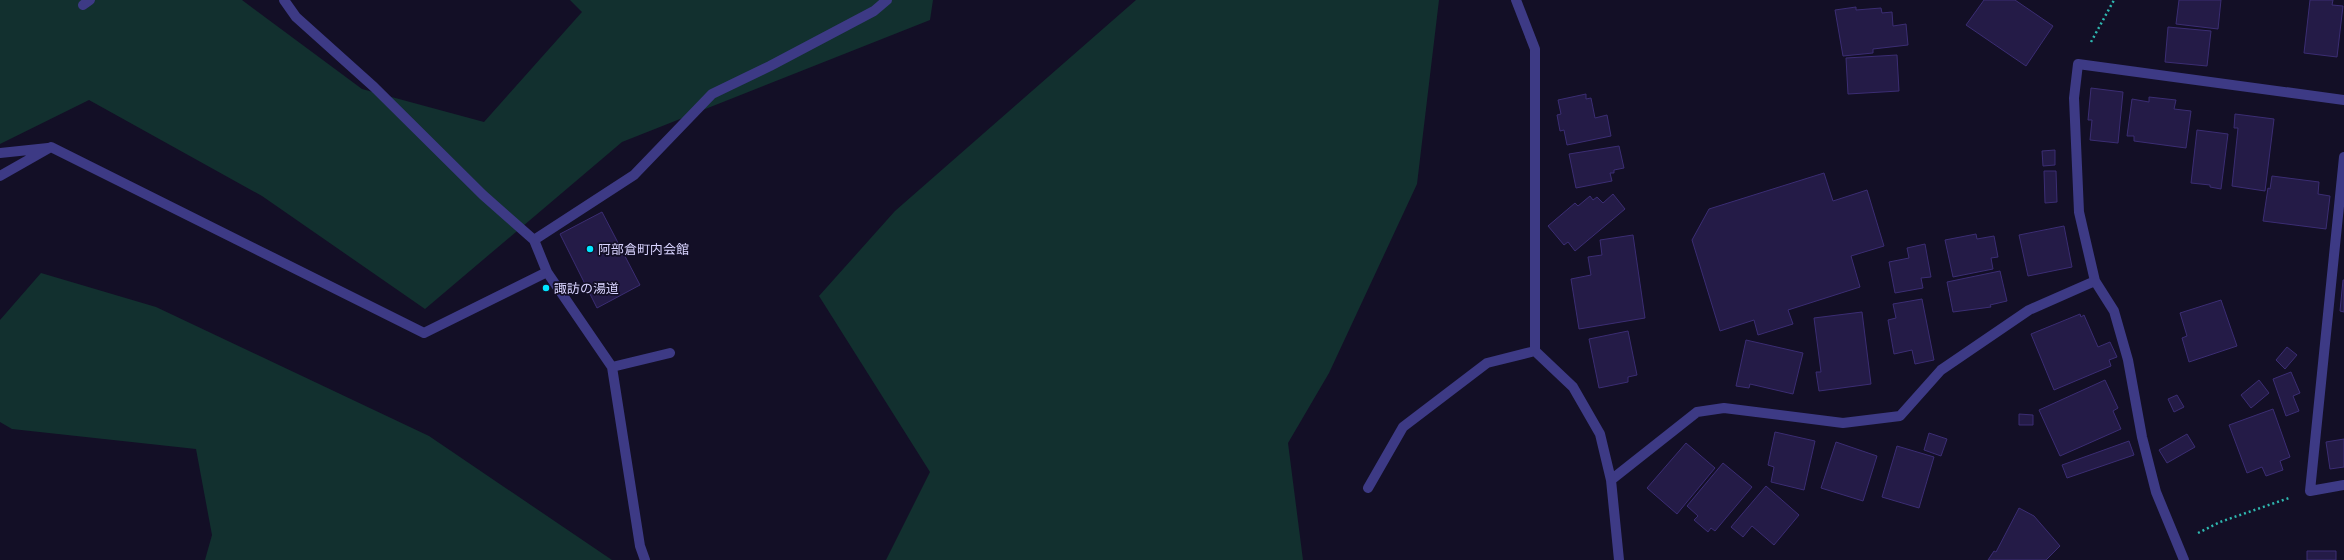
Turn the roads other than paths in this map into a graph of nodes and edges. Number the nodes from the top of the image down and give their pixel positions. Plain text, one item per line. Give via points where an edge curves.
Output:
1 (284, 0) edge
2 (887, 0) edge
3 (1516, 0) edge
4 (2344, 100) edge
5 (51, 147) junction
6 (0, 153) edge
7 (2344, 158) edge
8 (0, 176) edge
9 (534, 240) junction
10 (547, 272) junction
11 (2095, 281) junction
12 (1535, 351) junction
13 (670, 353) dead end
14 (612, 367) junction
15 (1611, 480) junction
16 (2344, 485) edge
17 (1368, 488) dead end
18 (1618, 559) edge
19 (645, 560) edge
20 (2184, 560) edge

1 - 9 street via 296,17 374,87 483,195
2 - 9 street via 874,11 712,94 634,175
3 - 12 street via 1535,49
4 - 11 street via 2078,64 2074,98 2079,212
5 - 6 street
5 - 8 street
5 - 10 street via 424,333
7 - 16 street via 2310,491
9 - 10 street
10 - 14 street
11 - 15 street via 2029,310 1941,370 1900,416 1843,423 1724,408 1697,412
11 - 20 street via 2114,311 2128,360 2142,437 2156,492
12 - 15 street via 1573,387 1600,434
12 - 17 street via 1487,364 1403,427
13 - 14 street
14 - 19 street via 640,546
15 - 18 street

